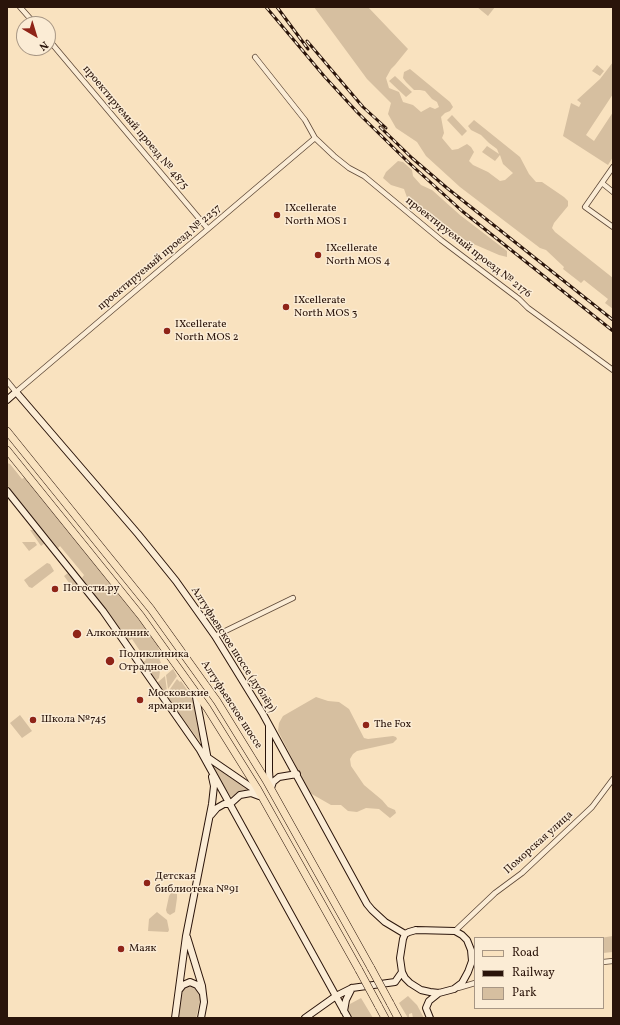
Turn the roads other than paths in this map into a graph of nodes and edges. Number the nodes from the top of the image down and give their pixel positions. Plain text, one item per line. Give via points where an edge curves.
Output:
1 (20, 7) edge
2 (28, 16) edge
3 (56, 49) edge
4 (255, 57) dead end
5 (315, 138) junction
6 (613, 167) edge
7 (602, 184) junction
8 (613, 192) edge
9 (613, 227) edge
10 (208, 228) junction
11 (613, 370) edge
12 (7, 381) edge
13 (16, 392) junction
14 (7, 400) edge
15 (7, 431) edge
16 (7, 450) edge
17 (7, 491) edge
18 (293, 598) dead end
19 (215, 636) junction
20 (195, 691) junction
21 (269, 724) junction
22 (200, 750) junction
23 (208, 758) junction
24 (212, 772) junction
25 (297, 774) junction
26 (613, 779) edge
27 (271, 788) junction
28 (263, 798) junction
29 (230, 804) junction
30 (210, 818) junction
31 (455, 931) junction
32 (406, 934) junction
33 (186, 936) junction
34 (402, 972) junction
35 (463, 981) junction
36 (473, 983) edge
37 (352, 988) junction
38 (454, 989) junction
39 (178, 993) junction
40 (439, 993) junction
41 (203, 995) junction
42 (336, 996) junction
43 (344, 1011) junction
44 (384, 1016) edge
45 (175, 1018) edge
46 (201, 1018) edge
47 (304, 1018) edge
48 (348, 1018) edge
49 (399, 1018) edge
50 (430, 1018) edge

1 - 2 street
3 - 10 street, проектируемый проезд № 4875
4 - 5 street, проектируемый проезд № 2176 via 305,120
5 - 10 street, проектируемый проезд № 2257
5 - 11 street, проектируемый проезд № 2176 via 349,168 364,176 528,308
6 - 7 street
7 - 8 street
7 - 9 street via 585,207
10 - 13 street, проектируемый проезд № 2257
12 - 13 street
13 - 14 main road
13 - 19 main road, Алтуфьевское шоссе (дублёр) via 150,548
15 - 27 main road, Алтуфьевское шоссе via 169,632 226,714
16 - 20 main road, Алтуфьевское шоссе via 141,616
17 - 22 main road via 103,611
18 - 19 street
19 - 21 main road, Алтуфьевское шоссе (дублёр)
20 - 23 main road
20 - 28 main road, Алтуфьевское шоссе
21 - 25 main road, Алтуфьевское шоссе (дублёр)
21 - 27 main road
22 - 23 main road
22 - 24 main road
23 - 24 main road
23 - 28 main road via 250,785
24 - 29 main road
24 - 30 main road via 214,786
25 - 27 main road via 279,777
25 - 32 main road, Алтуфьевское шоссе (дублёр) via 367,904 385,922
26 - 31 street, Поморская улица via 592,807 522,873 494,893
27 - 49 main road, Алтуфьевское шоссе, bridge
28 - 29 main road via 247,793 240,795
28 - 44 main road, Алтуфьевское шоссе, bridge
29 - 30 main road via 217,808
29 - 42 main road
30 - 33 main road
31 - 32 main road via 416,930
31 - 35 main road via 467,940 471,950 472,961
32 - 34 main road via 400,958
33 - 39 main road
33 - 41 main road
34 - 37 main road via 395,982
34 - 40 main road via 410,984 421,990
35 - 36 street
35 - 38 main road
36 - 38 street
37 - 42 main road
37 - 43 main road
38 - 40 main road
39 - 41 main road via 183,985 190,982 197,985
39 - 45 main road
40 - 50 main road via 426,1008
41 - 46 main road
42 - 43 main road
42 - 47 main road
43 - 48 main road

